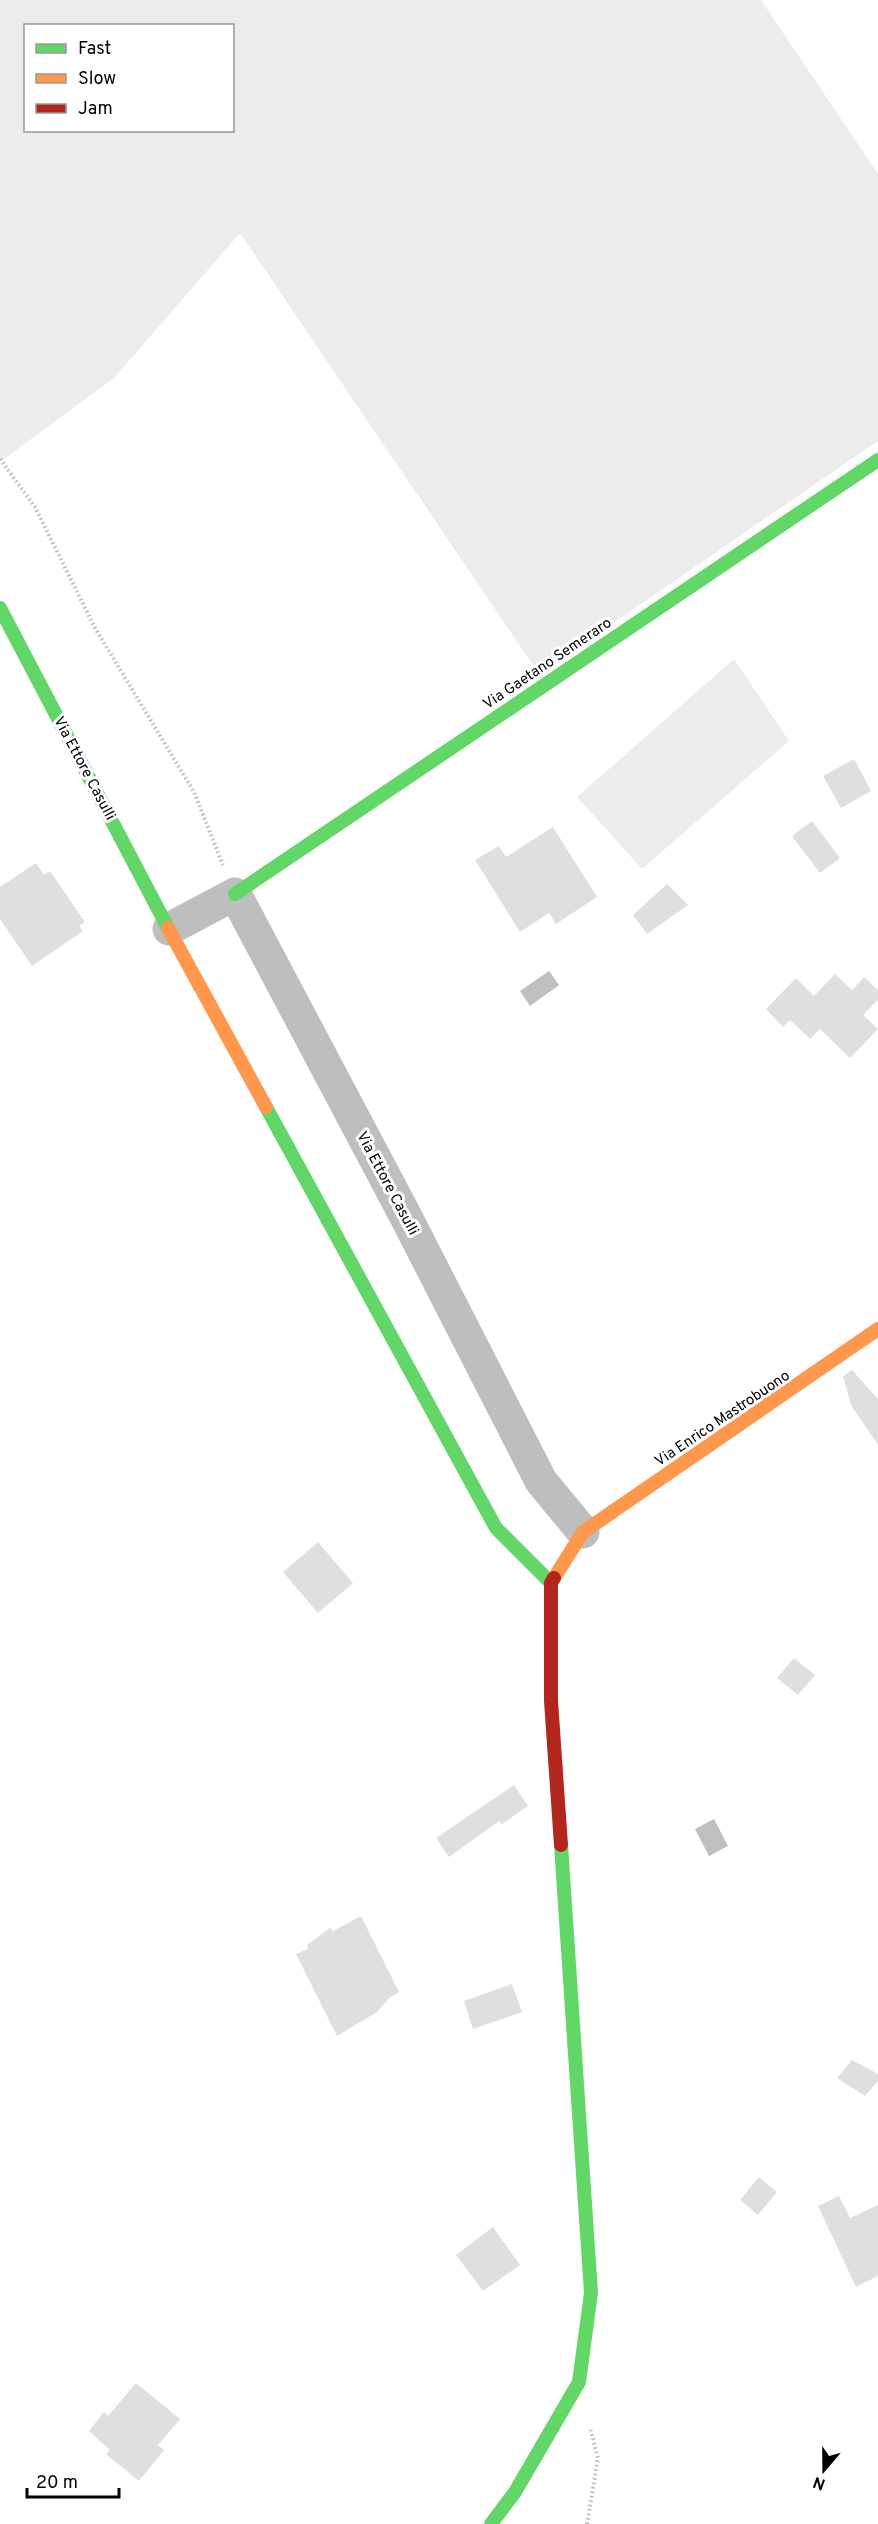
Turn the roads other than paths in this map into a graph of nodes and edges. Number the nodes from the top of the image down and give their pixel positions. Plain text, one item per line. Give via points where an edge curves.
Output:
1 (878, 460) edge
2 (0, 608) edge
3 (235, 894) junction
4 (169, 929) junction
5 (878, 1329) edge
6 (583, 1533) junction
7 (550, 1583) junction
8 (491, 2524) edge

1 - 3 street, Via Gaetano Semeraro
2 - 4 street, Via Ettore Casulli
3 - 4 street
3 - 6 street, Via Ettore Casulli via 541,1481
4 - 7 street, Via Ettore Casulli via 496,1528
5 - 6 street, Via Enrico Mastrobuono
6 - 7 street
7 - 8 street via 551,1701 591,2293 579,2382 515,2492

